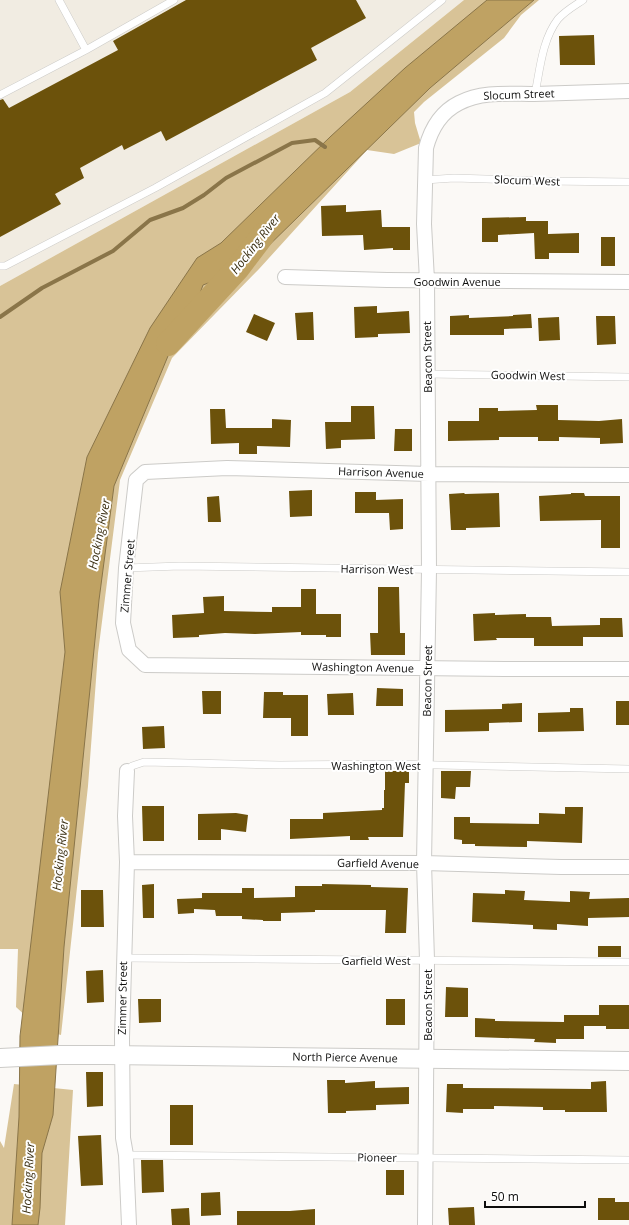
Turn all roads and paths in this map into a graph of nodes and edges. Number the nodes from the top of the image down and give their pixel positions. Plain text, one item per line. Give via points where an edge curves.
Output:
1 (59, 0) edge
2 (174, 0) edge
3 (442, 0) edge
4 (583, 0) edge
5 (86, 50) junction
6 (629, 91) edge
7 (535, 94) junction
8 (0, 95) edge
9 (429, 138) joint
10 (425, 180) junction
11 (629, 182) edge
12 (0, 266) edge
13 (285, 277) dead end
14 (427, 280) junction
15 (629, 282) edge
16 (427, 374) junction
17 (629, 377) edge
18 (429, 474) junction
19 (629, 475) edge
20 (136, 480) joint
21 (126, 568) junction
22 (429, 570) junction
23 (629, 572) edge
24 (145, 666) joint
25 (427, 668) junction
26 (629, 669) edge
27 (427, 765) junction
28 (629, 769) edge
29 (127, 771) joint
30 (126, 862) junction
31 (424, 863) junction
32 (629, 867) edge
33 (123, 958) junction
34 (427, 960) junction
35 (629, 962) edge
36 (122, 1056) junction
37 (0, 1058) edge
38 (426, 1058) junction
39 (629, 1061) edge
40 (126, 1155) junction
41 (426, 1158) junction
42 (629, 1160) edge
43 (129, 1225) edge
44 (425, 1225) edge

1 - 5 lane
2 - 5 lane
3 - 12 lane via 325,93 155,188 5,266
4 - 7 lane via 558,19 551,31
5 - 8 lane
6 - 7 street, Slocum Street
7 - 9 street, Slocum Street via 476,96 459,103 440,117
9 - 10 street, Beacon Street via 426,148
10 - 11 lane, Slocum West via 454,178
10 - 14 street, Beacon Street
13 - 14 street, Goodwin Avenue
14 - 15 street, Goodwin Avenue
14 - 16 street, Beacon Street
16 - 17 lane, Goodwin West
16 - 18 street, Beacon Street
18 - 19 street, Harrison Avenue
18 - 20 street, Harrison Avenue via 227,468 145,472
18 - 22 street, Beacon Street
20 - 21 street, Zimmer Street
21 - 22 lane, Harrison West via 180,566
21 - 24 street, Zimmer Street via 123,622 129,650
22 - 23 lane, Harrison West
22 - 25 street, Beacon Street
24 - 25 street, Washington Avenue
25 - 26 street, Washington Avenue
25 - 27 street, Beacon Street
27 - 28 lane, Washington West
27 - 29 lane, Washington West via 280,766 144,762 132,766
27 - 31 street, Beacon Street
29 - 30 street, Zimmer Street
30 - 31 street, Garfield Avenue
30 - 33 street, Zimmer Street
31 - 32 street, Garfield Avenue
31 - 34 street, Beacon Street
33 - 34 lane, Garfield West
33 - 36 street, Zimmer Street
34 - 35 lane, Garfield West
34 - 38 street, Beacon Street
36 - 37 street, North Pierce Avenue via 60,1055
36 - 38 street, North Pierce Avenue
36 - 40 street, Zimmer Street via 123,1138
38 - 39 street, North Pierce Avenue
38 - 41 street, Beacon Street
40 - 41 lane, Pioneer
40 - 43 street, Zimmer Street
41 - 42 lane, Pioneer
41 - 44 street, Beacon Street

